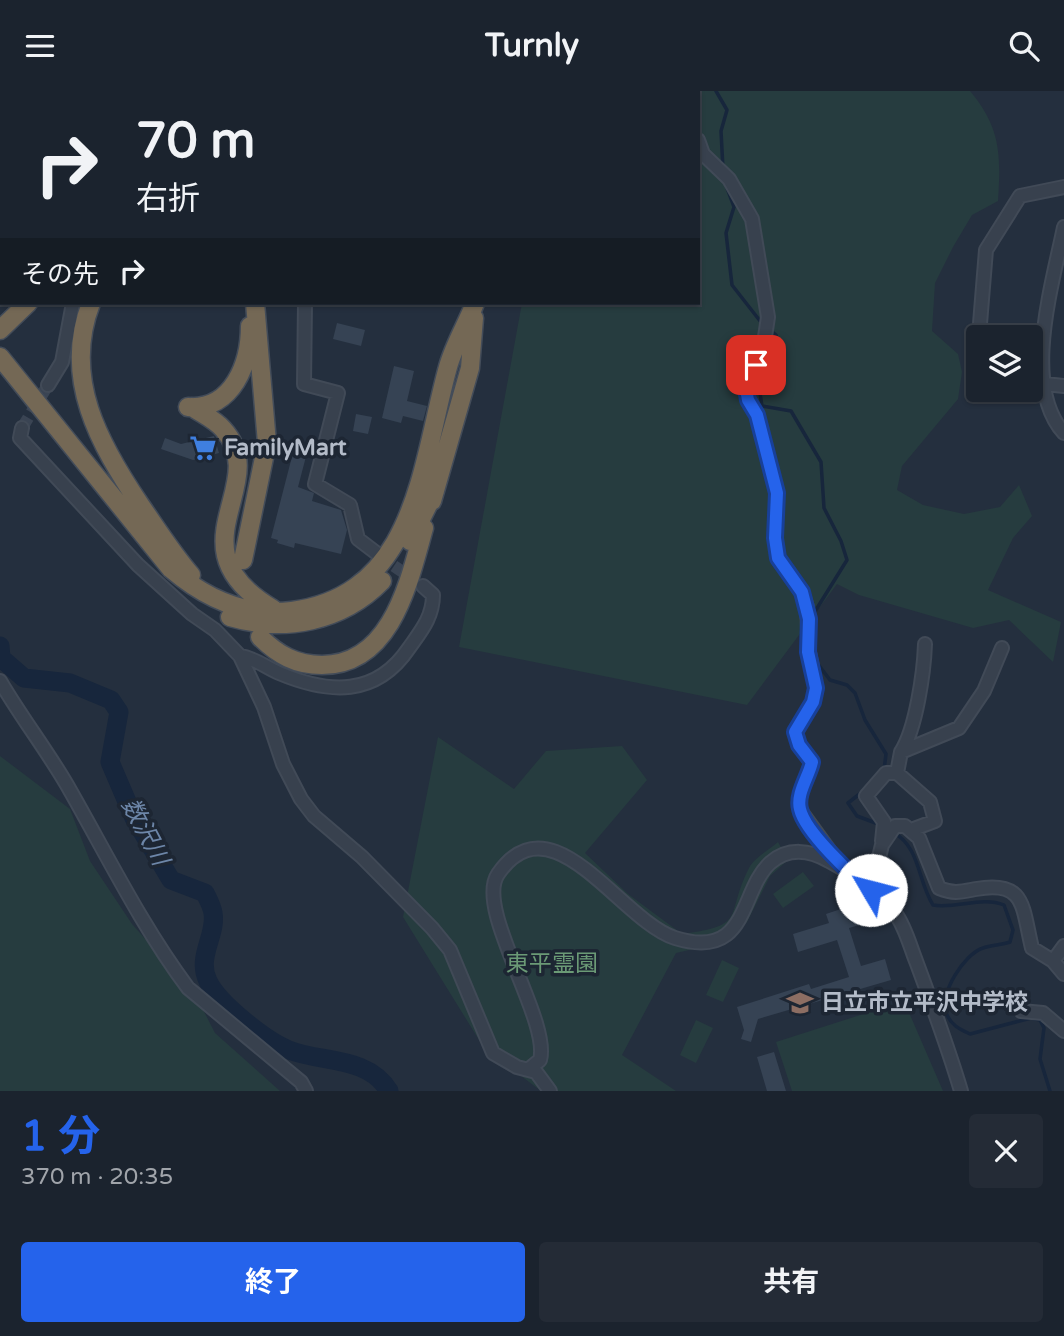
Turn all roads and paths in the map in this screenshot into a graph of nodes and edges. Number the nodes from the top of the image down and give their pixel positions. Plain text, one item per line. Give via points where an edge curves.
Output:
1 (700, 146) edge
2 (1064, 187) edge
3 (1064, 227) edge
4 (18, 305) edge
5 (26, 305) edge
6 (73, 305) edge
7 (90, 305) edge
8 (253, 305) edge
9 (253, 305) edge
10 (305, 305) edge
11 (473, 305) edge
12 (474, 305) edge
13 (0, 323) edge
14 (980, 325) edge
15 (1040, 325) edge
16 (0, 330) edge
17 (0, 357) edge
18 (0, 374) edge
19 (1043, 375) edge
20 (1045, 384) junction
21 (48, 385) tunnel mouth
22 (1064, 386) edge
23 (22, 428) dead end
24 (1064, 433) edge
25 (435, 491) junction
26 (379, 555) tunnel mouth
27 (243, 560) dead end
28 (422, 586) tunnel mouth
29 (222, 601) junction
30 (279, 613) junction
31 (260, 637) dead end
32 (925, 644) dead end
33 (1002, 648) dead end
34 (240, 656) junction
35 (0, 681) edge
36 (901, 752) junction
37 (897, 773) junction
38 (911, 830) junction
39 (887, 832) junction
40 (842, 868) junction
41 (871, 890) junction
42 (1064, 946) edge
43 (1053, 961) junction
44 (1064, 974) edge
45 (1021, 1011) dead end
46 (1064, 1031) edge
47 (529, 1069) junction
48 (306, 1091) edge
49 (550, 1091) edge
50 (961, 1091) edge

1 - 40 street via 729,179 752,219 768,317 763,350 746,389 777,493 778,558 807,607 808,652 816,688 795,732 811,768 800,795 800,810
2 - 14 street via 1020,196 986,250
3 - 15 street
4 - 13 highway
5 - 16 highway
6 - 21 street via 62,362
7 - 29 highway via 80,342 80,372 97,434 170,549 200,584
8 - 30 highway via 242,373 218,401 188,407 223,429 236,456 225,534 233,577 246,593
9 - 27 highway via 267,443
10 - 26 street via 304,384 338,393 315,484 350,505 358,539
11 - 30 highway via 449,363 411,512 393,549 369,579 350,592 308,609
12 - 25 highway via 470,368
17 - 29 highway via 152,549 186,582
18 - 25 highway via 151,562 201,604 240,620 300,624 359,601 386,578 402,556
19 - 20 street
20 - 22 street
20 - 24 street via 1052,414
23 - 34 street via 20,438 123,550
25 - 31 highway via 404,594 377,641 349,659 315,664 289,659
28 - 34 street via 433,595 428,620 404,655 378,681 342,688 307,683
29 - 30 highway
32 - 36 street via 924,673 908,741
33 - 36 street via 984,691 959,728
34 - 47 street via 301,799 450,950 493,1053
35 - 48 street via 184,982
36 - 37 street
37 - 38 street via 930,802 935,821
37 - 39 street via 886,773 866,796
38 - 39 street
38 - 43 street via 919,838 939,888 956,894 999,885 1012,889 1032,948
39 - 41 street
40 - 41 street
40 - 47 street via 808,852 787,853 769,864 742,919 729,933 694,941 674,938 650,925 549,847 522,852 503,868 492,891 507,950 539,1032 540,1061
41 - 50 street via 900,922
42 - 43 street
43 - 44 street
45 - 46 street via 1043,1013
47 - 49 street

